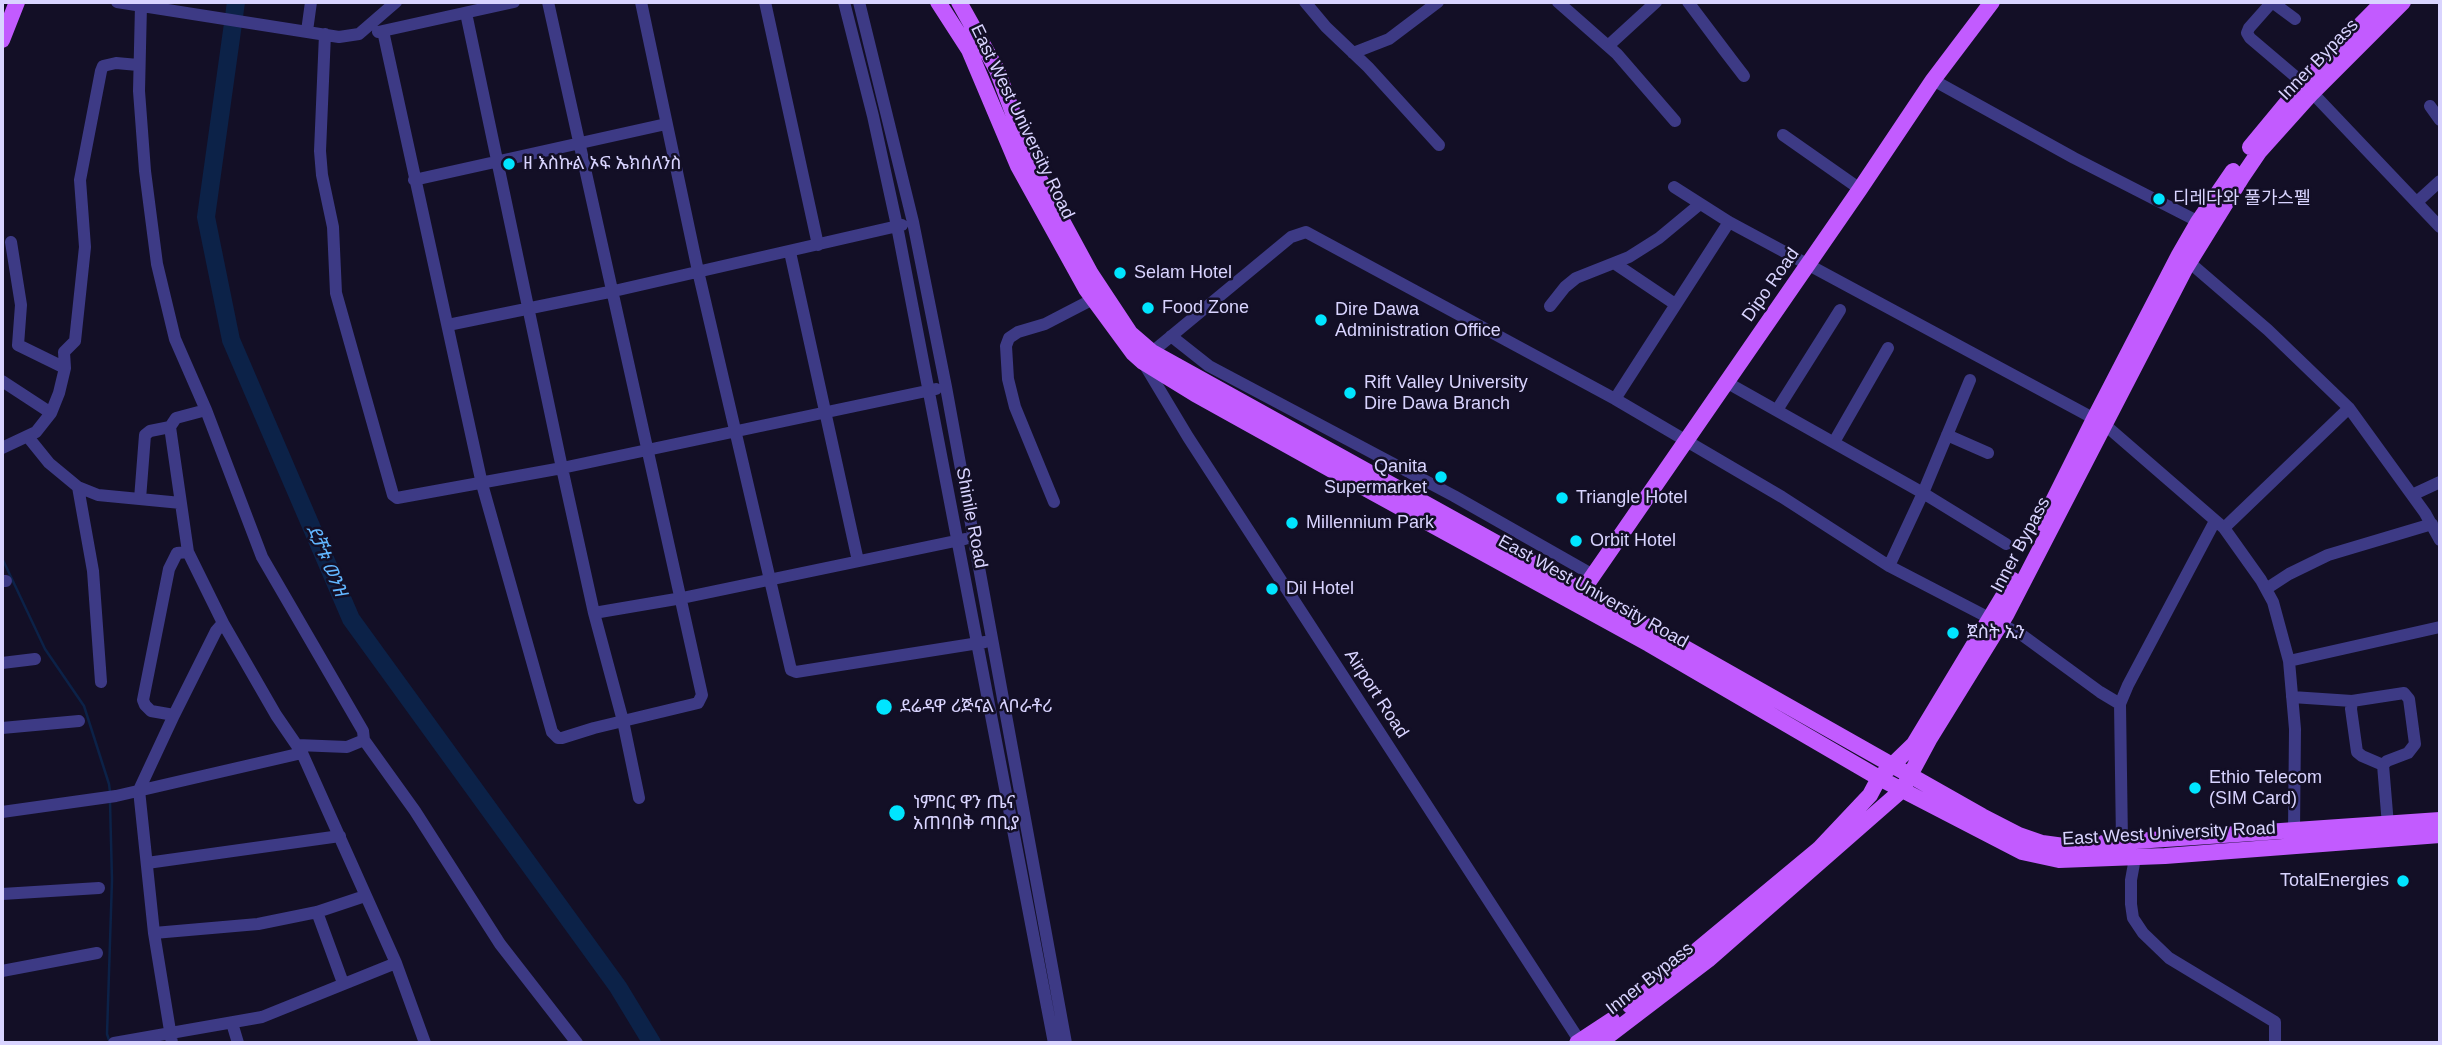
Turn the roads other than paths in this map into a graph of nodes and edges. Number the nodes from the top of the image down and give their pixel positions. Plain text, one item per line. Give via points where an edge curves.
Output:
1 (18, 2) edge
2 (117, 2) edge
3 (311, 2) edge
4 (514, 2) edge
5 (548, 2) edge
6 (641, 2) edge
7 (765, 2) edge
8 (844, 2) edge
9 (859, 2) edge
10 (938, 2) edge
11 (959, 2) edge
12 (1305, 2) edge
13 (1438, 2) edge
14 (1559, 2) edge
15 (1656, 2) edge
16 (1688, 2) edge
17 (1992, 2) edge
18 (2272, 2) edge
19 (141, 5) junction
20 (164, 5) edge
21 (2393, 5) edge
22 (392, 6) edge
23 (466, 13) junction
24 (2295, 19) dead end
25 (400, 27) junction
26 (307, 31) junction
27 (383, 31) junction
28 (966, 31) junction
29 (325, 34) junction
30 (359, 34) junction
31 (2, 40) edge
32 (1608, 46) junction
33 (1353, 53) junction
34 (138, 65) junction
35 (1933, 80) junction
36 (2307, 88) junction
37 (2430, 106) dead end
38 (2440, 120) edge
39 (1675, 121) dead end
40 (666, 124) junction
41 (1783, 135) dead end
42 (580, 143) junction
43 (1438, 145) dead end
44 (497, 161) junction
45 (414, 180) junction
46 (2440, 181) edge
47 (1674, 187) dead end
48 (1860, 189) junction
49 (2417, 202) junction
50 (1700, 204) junction
51 (913, 222) junction
52 (1729, 222) junction
53 (2204, 225) junction
54 (897, 226) junction
55 (2440, 227) edge
56 (11, 242) dead end
57 (818, 245) junction
58 (790, 252) junction
59 (2189, 262) junction
60 (1614, 263) junction
61 (1809, 264) junction
62 (698, 271) junction
63 (614, 291) junction
64 (1098, 297) junction
65 (1675, 304) junction
66 (1550, 306) dead end
67 (527, 307) junction
68 (1840, 310) dead end
69 (448, 325) junction
70 (1171, 336) junction
71 (1888, 348) dead end
72 (1147, 357) junction
73 (65, 368) junction
74 (1970, 380) dead end
75 (2, 381) edge
76 (1726, 382) junction
77 (946, 387) junction
78 (930, 390) junction
79 (1615, 399) junction
80 (2349, 408) junction
81 (206, 410) junction
82 (1777, 410) junction
83 (827, 412) junction
84 (51, 413) junction
85 (2099, 421) junction
86 (170, 427) junction
87 (736, 430) junction
88 (1947, 435) junction
89 (28, 437) junction
90 (1686, 442) junction
91 (1834, 442) junction
92 (2, 448) edge
93 (648, 450) junction
94 (1987, 453) dead end
95 (562, 468) junction
96 (2440, 482) edge
97 (482, 484) junction
98 (78, 487) junction
99 (1923, 493) junction
100 (2412, 495) junction
101 (140, 499) junction
102 (1054, 502) dead end
103 (181, 503) junction
104 (2431, 523) junction
105 (2220, 524) junction
106 (974, 537) junction
107 (2440, 540) edge
108 (958, 541) junction
109 (2006, 544) dead end
110 (188, 552) junction
111 (859, 561) junction
112 (1889, 566) junction
113 (1592, 575) junction
114 (771, 579) junction
115 (2266, 589) junction
116 (1578, 597) junction
117 (682, 598) junction
118 (594, 613) junction
119 (1995, 622) junction
120 (223, 623) junction
121 (2440, 627) edge
122 (993, 641) junction
123 (978, 644) junction
124 (35, 659) dead end
125 (2289, 661) junction
126 (2, 663) edge
127 (101, 682) dead end
128 (2292, 697) junction
129 (2352, 702) junction
130 (2120, 704) junction
131 (174, 715) junction
132 (79, 721) dead end
133 (623, 721) junction
134 (2, 728) edge
135 (364, 740) junction
136 (299, 749) junction
137 (1893, 765) junction
138 (2383, 765) junction
139 (1910, 775) junction
140 (1879, 778) junction
141 (139, 790) junction
142 (1902, 790) junction
143 (639, 798) dead end
144 (2, 811) edge
145 (2440, 820) edge
146 (2388, 825) junction
147 (2294, 831) junction
148 (2440, 835) edge
149 (340, 836) junction
150 (2122, 842) junction
151 (2135, 858) junction
152 (147, 863) junction
153 (99, 888) dead end
154 (2, 894) edge
155 (365, 896) junction
156 (317, 912) junction
157 (154, 933) junction
158 (97, 953) dead end
159 (396, 963) junction
160 (2, 971) edge
161 (343, 983) junction
162 (232, 1023) junction
163 (171, 1038) edge
164 (114, 1043) edge
165 (238, 1043) edge
166 (425, 1043) edge
167 (577, 1043) edge
168 (1054, 1043) edge
169 (1066, 1043) edge
170 (1580, 1043) edge
171 (1599, 1043) edge
172 (2275, 1043) edge

1 - 31 main road
2 - 19 street
3 - 26 street
4 - 23 street
5 - 42 street
6 - 40 street
7 - 57 street
8 - 54 street, Shinile Road
9 - 51 street, Shinile Road
10 - 28 main road, East West University Road
11 - 28 main road, East West University Road
12 - 33 street
13 - 33 street via 1389,38
14 - 32 street
15 - 32 street
16 - 16 street via 1744,76
17 - 35 main road, Dipo Road
18 - 24 street
18 - 36 street via 2247,33
19 - 20 street
19 - 34 street
20 - 26 street
21 - 36 main road, Inner Bypass
22 - 25 street via 391,19
22 - 30 street
23 - 25 street
23 - 44 street
25 - 27 street
26 - 29 street
27 - 30 street
27 - 45 street
28 - 64 main road, East West University Road via 969,50 1027,184
29 - 30 street
29 - 97 street via 320,151 333,226 336,293 393,495 401,499
32 - 39 street
33 - 43 street
34 - 73 street via 116,63 101,71 80,180 85,247 75,341 64,352
34 - 81 street via 157,264 175,339
35 - 48 main road, Dipo Road
35 - 53 street
36 - 49 street
36 - 53 main road, Inner Bypass via 2259,134
37 - 38 street
40 - 42 street
40 - 62 street
41 - 48 street
42 - 44 street
42 - 63 street
44 - 45 street
44 - 67 street
45 - 69 street
46 - 49 street
47 - 50 street
48 - 61 main road, Dipo Road
49 - 55 street
50 - 52 street
50 - 60 street via 1659,239
51 - 54 street
51 - 77 street, Shinile Road
52 - 61 street
52 - 65 street
53 - 59 main road, Inner Bypass
53 - 85 main road, Inner Bypass
54 - 57 street
54 - 78 street, Shinile Road
56 - 73 street via 21,305 18,345
57 - 58 street
58 - 62 street
58 - 83 street
59 - 80 street
59 - 85 main road, Inner Bypass
60 - 65 street
60 - 66 street via 1576,278
61 - 76 main road, Dipo Road
61 - 85 street
62 - 63 street
62 - 87 street
63 - 67 street
63 - 93 street
64 - 72 main road, East West University Road via 1133,354
64 - 102 street via 1018,332 1006,346 1015,407
65 - 79 street
67 - 69 street
67 - 95 street
68 - 82 street
69 - 97 street
70 - 72 street
70 - 79 street via 1291,237 1306,232
70 - 113 street via 1209,366
71 - 91 street
72 - 116 main road, East West University Road via 1195,394
72 - 170 street, Airport Road via 1196,449
73 - 84 street
74 - 88 street
75 - 84 street
76 - 82 street
76 - 90 main road, Dipo Road
77 - 78 street
77 - 106 street, Shinile Road
78 - 83 street
78 - 108 street, Shinile Road
79 - 90 street
80 - 100 street
80 - 105 street
81 - 86 street via 176,418
81 - 135 street via 269,572 363,731
82 - 91 street
83 - 87 street
83 - 111 street
84 - 89 street
85 - 105 street
85 - 119 main road, Inner Bypass
86 - 101 street via 145,435
86 - 103 street
87 - 93 street
87 - 114 street
88 - 94 street
88 - 99 street
89 - 92 street
89 - 98 street via 49,463
90 - 112 street
90 - 113 main road, Dipo Road
91 - 99 street
93 - 95 street
93 - 117 street
95 - 97 street
95 - 118 street
96 - 100 street
97 - 133 street via 552,733 562,738
98 - 101 street via 98,495
98 - 127 street via 95,584
99 - 109 street
99 - 112 street
100 - 104 street
101 - 103 street
103 - 110 street
104 - 107 street
104 - 115 street via 2328,555
105 - 115 street
105 - 130 street
106 - 108 street
106 - 122 street, Shinile Road
108 - 111 street
108 - 123 street, Shinile Road
110 - 120 street
110 - 131 street via 177,553 169,569 143,700 151,711
111 - 114 street
112 - 119 street
113 - 116 main road, Dipo Road
114 - 117 street
114 - 123 street via 794,672
115 - 125 street
116 - 137 main road, East West University Road
116 - 140 main road, East West University Road via 1649,644
117 - 118 street
117 - 133 street via 701,700
118 - 133 street
119 - 130 street via 2022,635
119 - 137 main road, Inner Bypass via 1914,744
119 - 139 main road, Inner Bypass
120 - 131 street
120 - 136 street
121 - 125 street
122 - 123 street
122 - 169 street, Shinile Road
123 - 168 street, Shinile Road
124 - 126 street
125 - 128 street
128 - 129 street
128 - 147 street
129 - 138 street via 2357,752
129 - 138 street via 2400,692 2408,696 2415,744 2408,753
130 - 150 street
131 - 141 street
132 - 134 street
133 - 143 street
135 - 136 street via 347,747
135 - 167 street via 500,944
136 - 141 street
136 - 149 street
137 - 139 main road, East West University Road
137 - 140 main road, Inner Bypass
138 - 146 street
139 - 142 main road, Inner Bypass
139 - 150 main road, East West University Road via 2026,838 2064,846
140 - 142 main road, East West University Road
140 - 170 main road, Inner Bypass via 1870,795 1819,849
141 - 144 street
141 - 152 street
142 - 151 main road, East West University Road via 2034,856 2059,860
142 - 171 main road, Inner Bypass via 1708,960
145 - 146 main road, East West University Road
146 - 147 main road, East West University Road
147 - 150 main road, East West University Road
148 - 151 main road, East West University Road
149 - 152 street
149 - 155 street
151 - 172 street via 2131,894 2136,924 2168,958 2275,1022
152 - 157 street
153 - 154 street
155 - 156 street
155 - 159 street
156 - 157 street via 258,924
156 - 161 street
157 - 163 street
158 - 160 street
159 - 161 street
159 - 166 street
161 - 162 street via 262,1017
162 - 163 street
162 - 165 street
163 - 164 street

